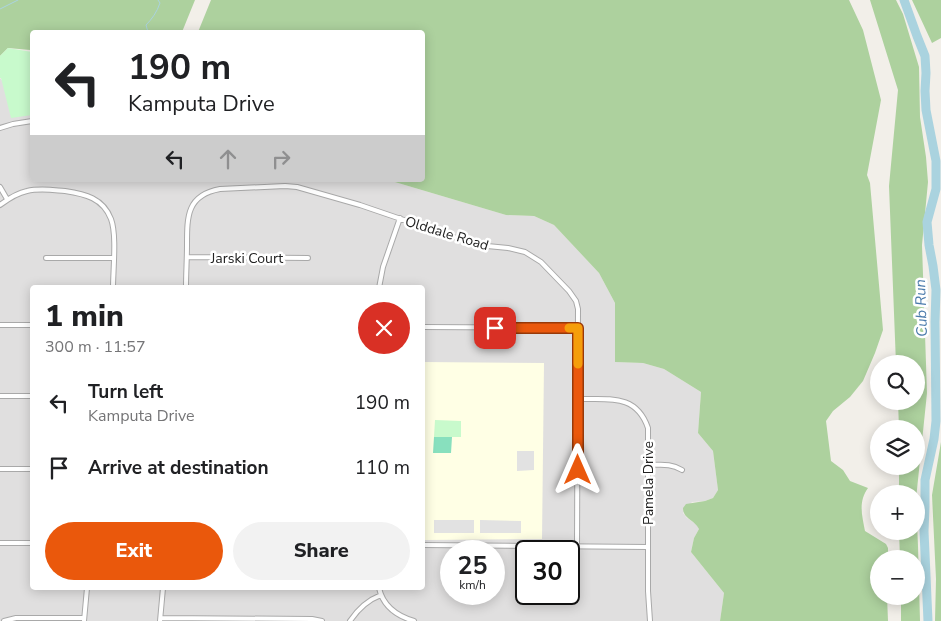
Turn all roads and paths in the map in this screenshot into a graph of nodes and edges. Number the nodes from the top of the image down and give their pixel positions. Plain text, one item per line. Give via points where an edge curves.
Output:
1 (30, 121) edge
2 (0, 128) edge
3 (0, 187) edge
4 (7, 199) junction
5 (0, 205) edge
6 (400, 218) junction
7 (186, 257) junction
8 (46, 258) dead end
9 (113, 258) junction
10 (308, 258) dead end
11 (113, 285) edge
12 (186, 285) edge
13 (380, 285) edge
14 (0, 325) edge
15 (30, 325) edge
16 (425, 327) edge
17 (578, 328) junction
18 (0, 396) edge
19 (30, 396) edge
20 (578, 399) junction
21 (648, 465) junction
22 (0, 469) edge
23 (30, 469) edge
24 (682, 470) dead end
25 (577, 540) edge
26 (0, 543) edge
27 (30, 543) edge
28 (425, 545) edge
29 (515, 546) edge
30 (580, 546) edge
31 (648, 547) junction
32 (87, 590) edge
33 (164, 590) edge
34 (380, 590) edge
35 (381, 595) junction
36 (160, 619) edge
37 (84, 620) edge
38 (4, 621) edge
39 (322, 621) edge
40 (350, 621) edge
41 (414, 621) edge
42 (650, 621) edge

1 - 2 street
3 - 4 street
4 - 5 street
4 - 9 street via 42,189 93,198 105,208 112,221
6 - 7 street, Olddale Road via 297,187 220,189 197,200 190,211
6 - 13 street
6 - 17 street, Olddale Road via 477,245 525,252 535,257 572,295 578,309
7 - 10 street, Jarski Court
7 - 12 street
8 - 9 street
9 - 11 street
14 - 15 street
16 - 17 street
17 - 20 street, Olddale Road
18 - 19 street
20 - 21 street, Pamela Drive via 620,400 636,408 648,428
20 - 25 street, Olddale Road
21 - 24 street via 667,464
21 - 31 street, Pamela Drive
22 - 23 street
26 - 27 street
28 - 29 street
30 - 31 street
31 - 42 street, Pamela Drive
32 - 37 street
33 - 36 street
34 - 35 street
35 - 40 street via 363,605
35 - 41 street via 395,612
36 - 39 street
37 - 38 street via 16,618

